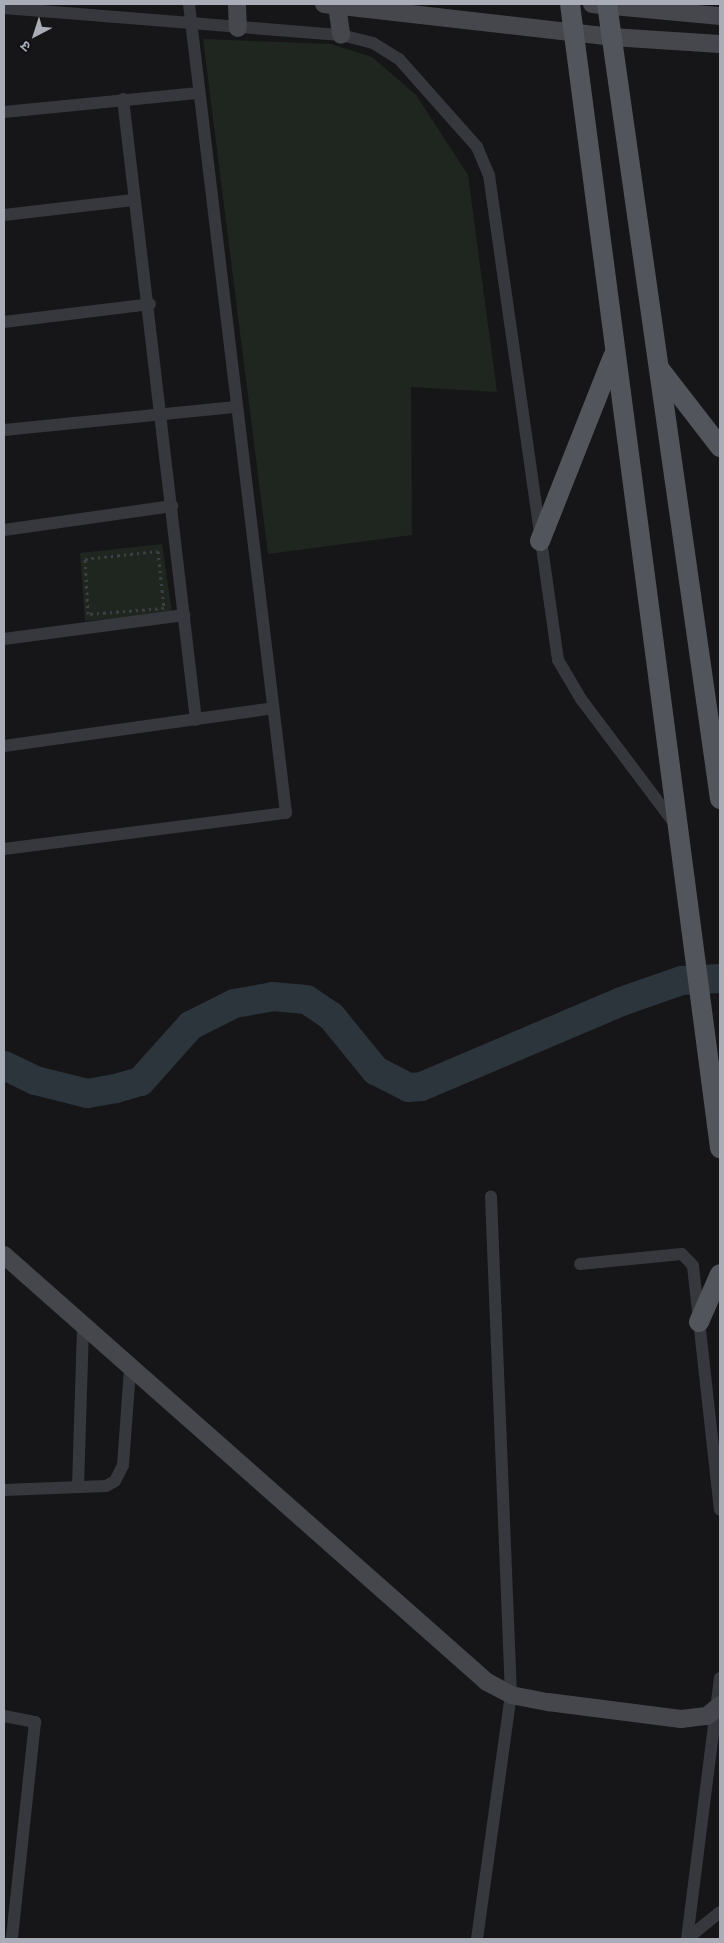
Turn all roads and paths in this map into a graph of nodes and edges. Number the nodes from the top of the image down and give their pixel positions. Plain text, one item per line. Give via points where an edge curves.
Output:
1 (189, 4) edge
2 (238, 4) edge
3 (331, 4) edge
4 (570, 4) edge
5 (602, 4) edge
6 (4, 8) edge
7 (720, 16) edge
8 (192, 24) junction
9 (238, 28) junction
10 (574, 33) junction
11 (341, 35) junction
12 (612, 37) junction
13 (720, 44) edge
14 (199, 93) junction
15 (123, 99) junction
16 (4, 112) edge
17 (134, 200) junction
18 (4, 215) edge
19 (150, 304) junction
20 (4, 322) edge
21 (614, 354) junction
22 (657, 367) junction
23 (236, 407) junction
24 (163, 414) junction
25 (4, 430) edge
26 (720, 448) edge
27 (172, 506) junction
28 (4, 530) edge
29 (540, 541) junction
30 (164, 608) joint
31 (184, 615) junction
32 (4, 640) edge
33 (273, 708) junction
34 (196, 720) junction
35 (4, 746) edge
36 (717, 750) edge
37 (720, 799) edge
38 (678, 828) junction
39 (4, 849) edge
40 (720, 1148) edge
41 (491, 1196) dead end
42 (4, 1255) edge
43 (580, 1264) dead end
44 (720, 1274) edge
45 (699, 1322) junction
46 (83, 1324) junction
47 (130, 1369) junction
48 (78, 1487) junction
49 (4, 1490) edge
50 (720, 1510) edge
51 (720, 1678) edge
52 (511, 1695) junction
53 (718, 1708) edge
54 (4, 1716) edge
55 (720, 1912) edge
56 (10, 1933) edge
57 (477, 1939) edge
58 (687, 1939) edge

1 - 8 street
2 - 9 street
3 - 10 street
3 - 11 street
4 - 10 main road
5 - 7 street
5 - 12 main road
6 - 8 street
8 - 9 street
8 - 14 street
9 - 11 street
10 - 12 street
10 - 21 main road via 591,140
11 - 29 street via 374,43 399,60 477,147 489,175
12 - 13 street
12 - 22 main road
14 - 15 street
14 - 23 street
15 - 16 street
15 - 17 street
17 - 18 street
17 - 19 street
19 - 20 street
19 - 24 street
21 - 29 main road
21 - 38 main road
22 - 26 main road
22 - 36 main road
23 - 24 street
23 - 33 street
24 - 25 street
24 - 27 street
27 - 28 street
27 - 31 street
29 - 38 street via 553,636 564,675
30 - 30 path via 158,550 85,559 88,614
31 - 32 street
31 - 34 street
33 - 34 street
33 - 39 street via 286,813
34 - 35 street
36 - 37 main road
38 - 40 main road
41 - 52 street
42 - 46 street
43 - 45 street via 682,1254 693,1266
44 - 45 main road
45 - 50 street
46 - 47 street
46 - 48 street
47 - 48 street via 120,1474 106,1486
47 - 52 street via 466,1664
48 - 49 street
51 - 53 street
52 - 53 street via 681,1719
52 - 57 street
53 - 58 street
54 - 56 street via 35,1722
55 - 58 street

